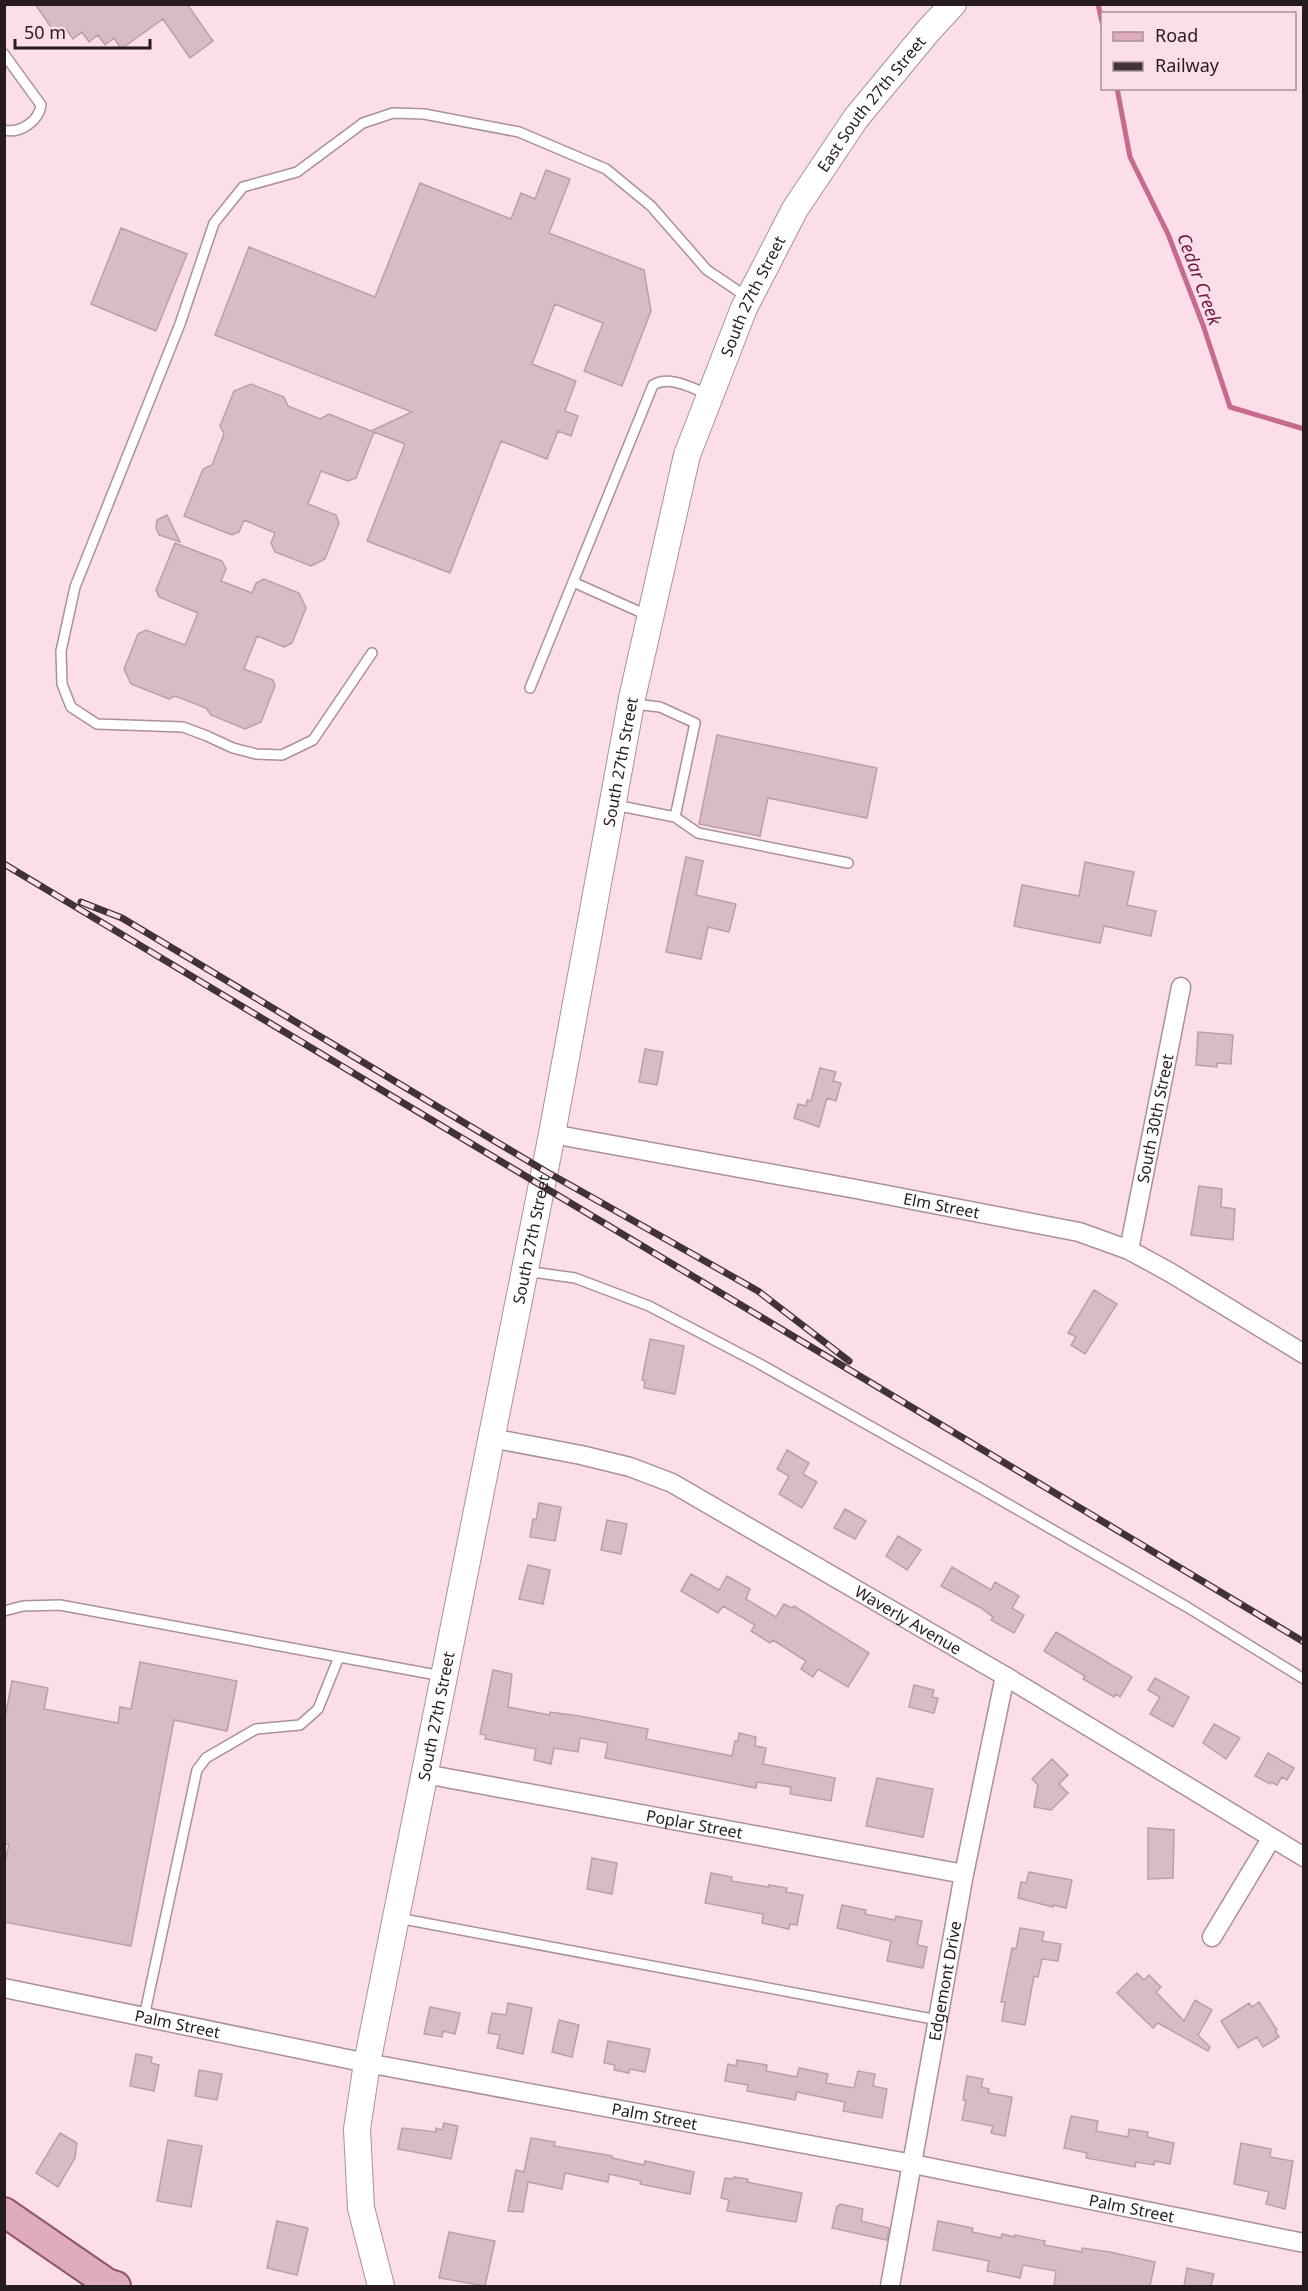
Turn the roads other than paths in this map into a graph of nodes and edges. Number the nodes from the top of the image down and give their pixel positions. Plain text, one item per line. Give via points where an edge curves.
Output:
1 (953, 4) edge
2 (4, 54) edge
3 (4, 130) edge
4 (795, 209) joint
5 (749, 298) junction
6 (711, 395) junction
7 (573, 582) junction
8 (650, 617) junction
9 (372, 653) dead end
10 (530, 688) dead end
11 (630, 704) junction
12 (612, 805) junction
13 (675, 817) junction
14 (848, 863) dead end
15 (1181, 987) dead end
16 (552, 1134) junction
17 (1129, 1250) junction
18 (524, 1270) junction
19 (1304, 1354) edge
20 (491, 1438) junction
21 (4, 1611) edge
22 (339, 1657) junction
23 (444, 1676) junction
24 (1005, 1676) junction
25 (1304, 1679) edge
26 (425, 1774) junction
27 (1271, 1839) junction
28 (1304, 1857) edge
29 (964, 1874) junction
30 (396, 1918) junction
31 (1212, 1937) dead end
32 (4, 1988) edge
33 (144, 2017) junction
34 (938, 2020) junction
35 (367, 2063) junction
36 (913, 2164) junction
37 (4, 2212) edge
38 (1304, 2243) edge
39 (106, 2285) edge
40 (381, 2286) edge
41 (890, 2286) edge

1 - 4 main road, East South 27th Street via 856,118
2 - 3 lane via 41,105 36,119 16,130
4 - 5 main road, South 27th Street
5 - 6 main road, South 27th Street
5 - 9 lane via 707,270 651,206 606,169 519,132 424,114 393,113 363,123 297,172 243,188 214,223 180,324 75,587 61,651 62,684 71,706 97,724 183,728 233,748 282,755 313,740
6 - 7 lane via 676,382 661,380 653,385
6 - 8 main road, South 27th Street via 687,455
7 - 8 lane
7 - 10 lane
8 - 11 main road, South 27th Street
11 - 12 main road, South 27th Street
11 - 13 lane via 660,707 695,723
12 - 13 lane
12 - 16 main road, South 27th Street
13 - 14 lane via 698,833
15 - 17 street, South 30th Street
16 - 17 street, Elm Street via 1079,1232
16 - 18 main road, South 27th Street
17 - 19 street, Elm Street
18 - 20 main road, South 27th Street
18 - 25 lane via 575,1278 649,1306 758,1363 1187,1607
20 - 23 main road, South 27th Street
20 - 24 street, Waverly Avenue via 630,1467 672,1483
21 - 22 lane via 23,1605 60,1605
22 - 23 lane
22 - 33 lane via 318,1709 300,1725 256,1729 206,1758 197,1770
23 - 26 main road, South 27th Street
24 - 27 street, Waverly Avenue
24 - 29 street, Edgemont Drive
26 - 29 street, Poplar Street
26 - 30 main road, South 27th Street
27 - 28 street, Waverly Avenue
27 - 31 street
29 - 34 street, Edgemont Drive
30 - 34 lane
30 - 35 main road, South 27th Street
32 - 33 street, Palm Street
33 - 35 street, Palm Street
34 - 36 street, Edgemont Drive
35 - 36 street, Palm Street
35 - 40 main road, South 27th Street via 357,2129 361,2208
36 - 38 street, Palm Street
36 - 41 street, Edgemont Drive
37 - 39 main road

